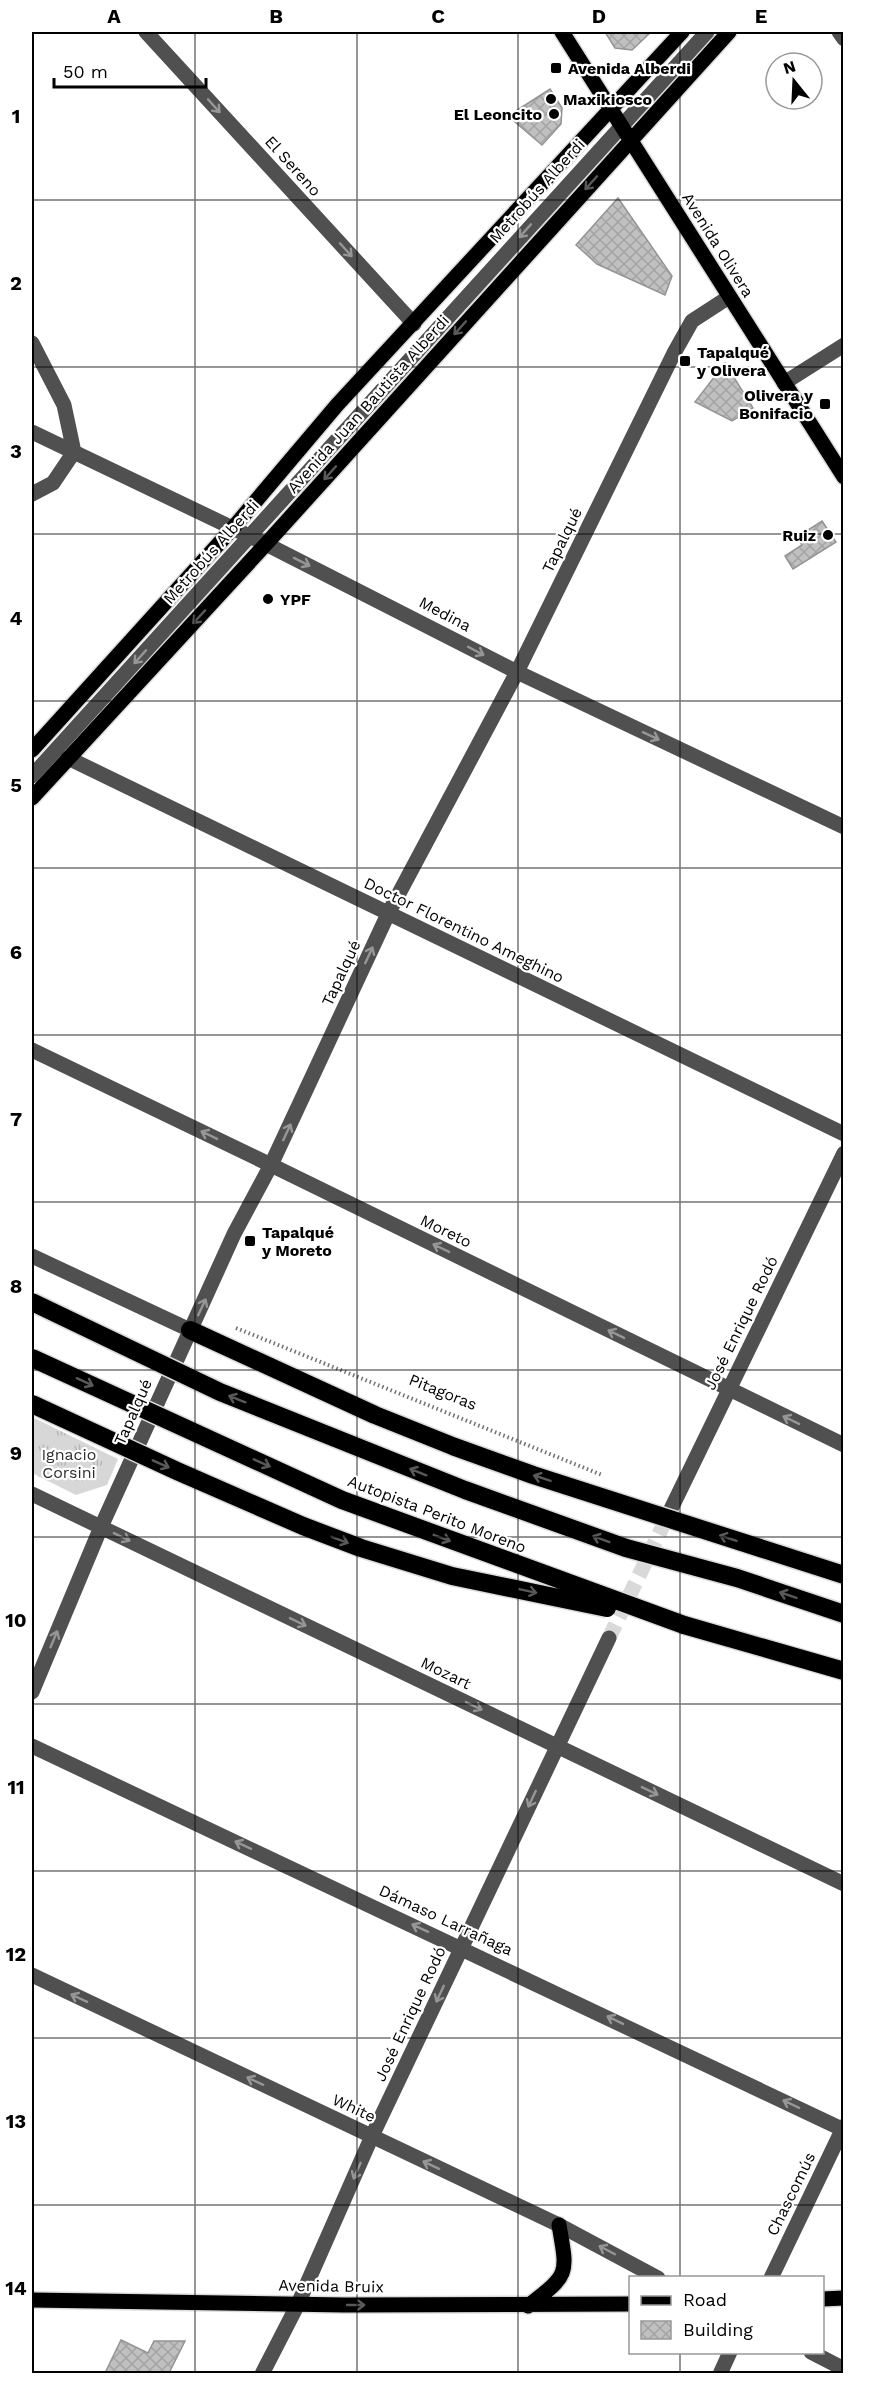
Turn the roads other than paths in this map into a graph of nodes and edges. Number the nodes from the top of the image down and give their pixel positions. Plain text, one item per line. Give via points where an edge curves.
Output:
1 (146, 32) edge
2 (562, 32) edge
3 (682, 32) edge
4 (707, 32) edge
5 (729, 32) edge
6 (839, 32) edge
7 (843, 39) edge
8 (610, 108) junction
9 (621, 125) junction
10 (630, 140) junction
11 (729, 297) junction
12 (414, 324) junction
13 (32, 343) edge
14 (843, 345) edge
15 (784, 383) junction
16 (32, 432) edge
17 (74, 452) junction
18 (843, 477) edge
19 (32, 494) edge
20 (233, 528) junction
21 (250, 536) junction
22 (266, 544) junction
23 (518, 672) junction
24 (32, 750) edge
25 (68, 758) junction
26 (32, 776) edge
27 (32, 798) edge
28 (843, 827) edge
29 (388, 914) junction
30 (32, 1050) edge
31 (843, 1134) edge
32 (843, 1153) edge
33 (271, 1165) junction
34 (32, 1256) edge
35 (32, 1302) edge
36 (190, 1330) junction
37 (32, 1358) edge
38 (729, 1390) junction
39 (32, 1404) edge
40 (843, 1445) edge
41 (32, 1494) edge
42 (671, 1509) tunnel mouth
43 (101, 1527) junction
44 (843, 1575) edge
45 (843, 1614) edge
46 (684, 1625) junction
47 (609, 1638) tunnel mouth
48 (843, 1671) edge
49 (32, 1692) edge
50 (32, 1746) edge
51 (557, 1746) junction
52 (843, 1884) edge
53 (462, 1947) junction
54 (32, 1976) edge
55 (843, 2128) edge
56 (372, 2136) junction
57 (559, 2224) junction
58 (656, 2276) edge
59 (771, 2276) edge
60 (843, 2298) edge
61 (824, 2299) edge
62 (32, 2300) edge
63 (298, 2304) junction
64 (629, 2304) edge
65 (528, 2306) junction
66 (729, 2354) edge
67 (815, 2354) edge
68 (843, 2369) edge
69 (262, 2373) edge
70 (720, 2373) edge

1 -> 12 street, El Sereno
2 - 8 main road, Avenida Olivera
3 - 8 main road, Avenida Juan Bautista Alberdi
4 - 9 street, Metrobús Alberdi
5 - 10 main road, Avenida Juan Bautista Alberdi
6 - 7 street
8 - 9 main road, Avenida Olivera
8 - 12 main road, Avenida Juan Bautista Alberdi
9 - 10 main road, Avenida Olivera
9 -> 21 street, Metrobús Alberdi
10 - 11 main road, Avenida Olivera
10 -> 22 main road, Avenida Juan Bautista Alberdi
11 - 15 main road, Avenida Olivera
11 - 23 street, Tapalqué via 692,321
12 - 20 main road, Avenida Juan Bautista Alberdi via 338,405
13 - 17 street via 64,405
14 - 15 street
15 - 18 main road, Avenida Olivera
16 - 17 street, Medina
17 - 19 street via 53,483
17 - 20 street, Medina
20 - 21 street, Medina
20 - 24 main road, Avenida Juan Bautista Alberdi
21 - 22 street, Medina
21 -> 26 street, Metrobús Alberdi
22 -> 23 street, Medina
22 -> 25 main road, Avenida Juan Bautista Alberdi
23 -> 28 street, Medina
23 - 29 street, Tapalqué
25 - 27 main road, Avenida Juan Bautista Alberdi
25 - 29 street, Doctor Florentino Ameghino
29 - 31 street, Doctor Florentino Ameghino
33 -> 29 street, Tapalqué
33 -> 30 street, Moreto
32 - 38 street, José Enrique Rodó
36 -> 33 street, Tapalqué
38 -> 33 street, Moreto
34 - 36 street
45 -> 35 highway, Autopista Perito Moreno, bridge via 737,1578 626,1548 465,1490 220,1392
36 - 43 street, Tapalqué
44 -> 36 highway, bridge via 454,1447
37 -> 46 highway, Autopista Perito Moreno, bridge via 342,1500
40 -> 38 street, Moreto
38 - 42 street, José Enrique Rodó
39 -> 46 highway, bridge via 188,1476 361,1548 452,1575
41 - 43 street, Mozart
49 -> 43 street, Tapalqué
43 -> 51 street, Mozart
46 - 48 highway, Autopista Perito Moreno
47 - 51 street, José Enrique Rodó
53 -> 50 street, Dámaso Larrañaga
51 -> 52 street, Mozart
51 -> 53 street, José Enrique Rodó
55 -> 53 street, Dámaso Larrañaga
53 -> 56 street, José Enrique Rodó
56 -> 54 street, White
55 - 59 street, Chascomús
57 -> 56 street, White
56 -> 63 street, José Enrique Rodó
58 -> 57 street, White
57 - 65 main road via 565,2261 561,2277
60 - 61 main road
62 - 63 main road, Avenida Bruix
63 -> 65 main road, Avenida Bruix
63 - 69 street, José Enrique Rodó
64 - 65 main road, Avenida Bruix
66 - 70 street
67 - 68 street

